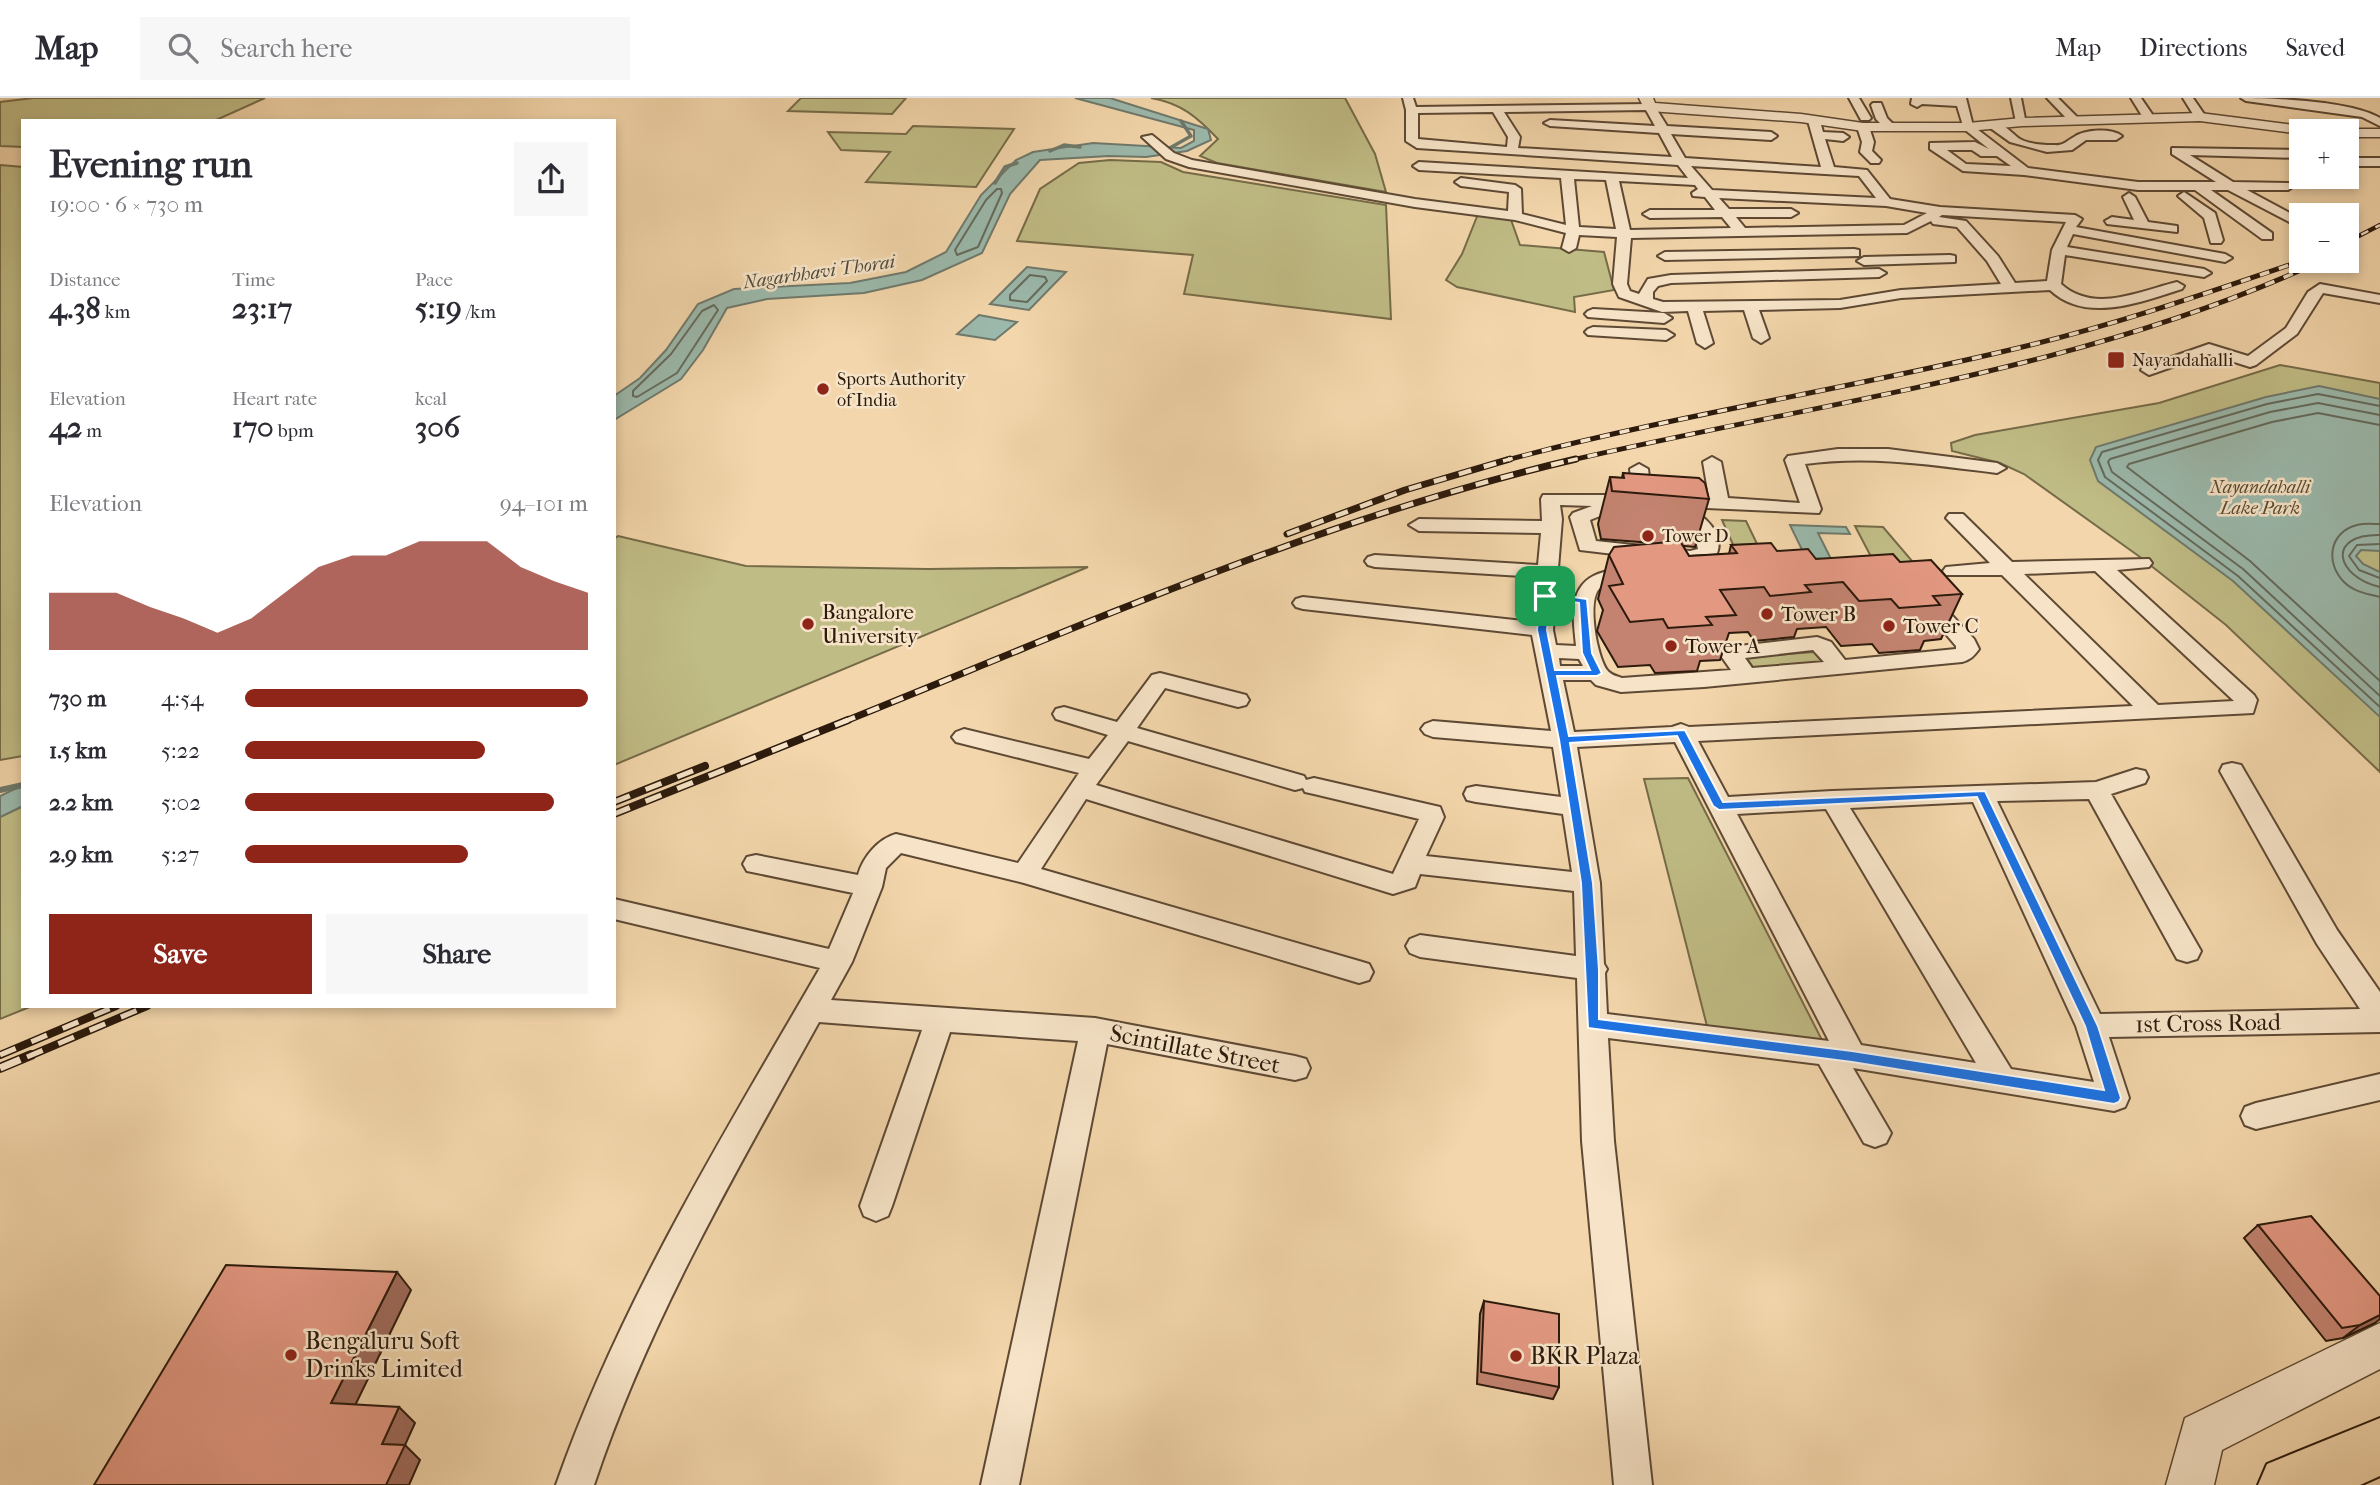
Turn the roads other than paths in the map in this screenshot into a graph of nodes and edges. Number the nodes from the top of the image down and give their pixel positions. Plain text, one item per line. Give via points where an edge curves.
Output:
1 (1854, 98) edge
2 (2016, 98) edge
3 (2052, 98) edge
4 (2136, 98) edge
5 (2188, 98) edge
6 (2246, 98) edge
7 (1932, 99) edge
8 (2236, 99) edge
9 (1961, 100) edge
10 (1648, 103) edge
11 (2294, 103) edge
12 (1410, 104) edge
13 (1917, 104) dead end
14 (1877, 105) dead end
15 (1447, 106) edge
16 (1548, 108) junction
17 (2314, 108) junction
18 (1497, 110) junction
19 (2360, 115) edge
20 (2148, 117) junction
21 (2200, 117) junction
22 (2304, 119) edge
23 (2074, 120) junction
24 (2022, 121) junction
25 (1864, 122) junction
26 (1453, 123) dead end
27 (1993, 125) junction
28 (2255, 125) junction
29 (1662, 126) junction
30 (1890, 127) junction
31 (1968, 127) junction
32 (1816, 128) junction
33 (2289, 129) edge
34 (1771, 132) dead end
35 (2009, 135) junction
36 (2116, 136) dead end
37 (1148, 137) dead end
38 (1843, 137) dead end
39 (2080, 138) junction
40 (2276, 140) dead end
41 (2289, 141) edge
42 (2162, 142) dead end
43 (1512, 151) junction
44 (2176, 151) junction
45 (2289, 154) edge
46 (2006, 157) junction
47 (1875, 160) dead end
48 (2061, 162) dead end
49 (2359, 162) edge
50 (2380, 162) edge
51 (1685, 163) junction
52 (1419, 166) dead end
53 (1829, 168) dead end
54 (2024, 171) junction
55 (1567, 176) junction
56 (1612, 178) junction
57 (1791, 181) dead end
58 (1461, 182) dead end
59 (2288, 186) dead end
60 (1895, 187) dead end
61 (2172, 187) junction
62 (2232, 187) junction
63 (1704, 188) junction
64 (2200, 188) junction
65 (1654, 193) dead end
66 (1878, 193) junction
67 (2129, 197) dead end
68 (1940, 211) junction
69 (1722, 212) junction
70 (1791, 213) dead end
71 (1650, 214) dead end
72 (2289, 214) edge
73 (1515, 216) junction
74 (1924, 220) junction
75 (2143, 225) junction
76 (2072, 228) junction
77 (2172, 229) dead end
78 (1830, 230) junction
79 (1573, 231) junction
80 (1741, 232) junction
81 (1624, 234) junction
82 (2267, 236) dead end
83 (2216, 240) dead end
84 (1569, 248) dead end
85 (1665, 256) dead end
86 (1859, 257) junction
87 (2225, 258) dead end
88 (1950, 259) dead end
89 (1879, 273) junction
90 (2204, 273) dead end
91 (2054, 285) junction
92 (2176, 286) dead end
93 (2011, 288) junction
94 (1901, 294) junction
95 (2380, 299) edge
96 (1646, 302) junction
97 (1750, 305) junction
98 (1694, 306) junction
99 (1663, 312) junction
100 (1593, 314) dead end
101 (1593, 332) dead end
102 (1666, 335) junction
103 (1761, 338) dead end
104 (1704, 344) dead end
105 (1604, 347) dead end
106 (1643, 351) dead end
107 (1669, 353) dead end
108 (2149, 370) dead end
109 (1947, 446) dead end
110 (1888, 454) junction
111 (1712, 462) dead end
112 (1997, 468) dead end
113 (1639, 469) dead end
114 (1643, 501) junction
115 (1718, 503) junction
116 (1956, 517) dead end
117 (1419, 525) dead end
118 (1550, 535) junction
119 (1587, 547) junction
120 (1375, 561) dead end
121 (2142, 563) dead end
122 (2101, 566) junction
123 (2007, 568) junction
124 (1953, 571) dead end
125 (1547, 572) junction
126 (1712, 574) edge
127 (1910, 587) edge
128 (1545, 596) junction
129 (1584, 601) junction
130 (1303, 603) dead end
131 (1547, 651) junction
132 (1592, 663) junction
133 (1238, 700) dead end
134 (2150, 710) junction
135 (1065, 714) dead end
136 (1433, 729) dead end
137 (1124, 731) junction
138 (1681, 732) junction
139 (964, 737) dead end
140 (1564, 740) junction
141 (2232, 771) dead end
142 (2136, 778) dead end
143 (1087, 779) junction
144 (2097, 790) junction
145 (1981, 793) junction
146 (1476, 794) dead end
147 (1832, 799) junction
148 (1719, 806) junction
149 (1575, 807) junction
150 (1409, 863) junction
151 (756, 864) dead end
152 (1024, 874) junction
153 (1587, 883) junction
154 (869, 887) junction
155 (616, 909) edge
156 (1420, 946) dead end
157 (2187, 951) dead end
158 (838, 962) junction
159 (1593, 970) junction
160 (1359, 972) dead end
161 (809, 1010) junction
162 (940, 1018) junction
163 (2380, 1018) edge
164 (1593, 1024) junction
165 (2091, 1026) junction
166 (1095, 1030) junction
167 (1840, 1055) junction
168 (1295, 1068) dead end
169 (2002, 1080) junction
170 (2380, 1087) edge
171 (2256, 1116) dead end
172 (1875, 1133) dead end
173 (876, 1206) dead end
174 (2380, 1345) edge
175 (2380, 1447) edge
176 (575, 1485) edge
177 (1000, 1485) edge
178 (1633, 1485) edge
179 (2190, 1485) edge
180 (2288, 1485) edge

1 - 25 street
2 - 24 street
3 - 23 street
4 - 20 street
5 - 21 street
6 - 17 street
7 - 9 street
7 - 13 street via 1916,100
8 - 28 street
9 - 31 street
10 - 16 street
10 - 29 street
10 - 32 street
11 - 17 street
11 - 22 street
12 - 15 street
12 - 43 street via 1412,141 1430,146 1458,142
14 - 30 street
15 - 18 street
15 - 26 street
16 - 18 street
16 - 29 street via 1550,123
17 - 19 street
18 - 43 street via 1521,137
20 - 21 street
20 - 23 street
21 - 28 street
23 - 24 street
24 - 27 street
25 - 30 street
25 - 32 street
25 - 47 street via 1866,152
27 - 31 street
27 - 35 street
28 - 33 street
29 - 34 street
29 - 51 street
30 - 31 street
31 - 46 street
32 - 38 street
32 - 53 street via 1817,155
35 - 39 street
35 - 39 street via 2021,144 2059,149
36 - 39 street
37 - 73 street via 1165,152 1189,163 1484,206
40 - 41 street
42 - 44 street
43 - 51 street
44 - 45 street
44 - 62 street
46 - 48 street
46 - 54 street
46 - 54 street via 1975,146 1934,146 1963,167
49 - 50 street
51 - 63 street
51 - 66 street via 1863,173
52 - 55 street
54 - 61 street via 2063,182
55 - 56 street
55 - 79 street
56 - 63 street
56 - 81 street
57 - 66 street
58 - 73 street via 1515,189
59 - 62 street
60 - 66 street
61 - 64 street
61 - 83 street via 2210,216
62 - 64 street
62 - 72 street
63 - 65 street
63 - 66 street
63 - 69 street
64 - 82 street
66 - 68 street
66 - 76 street via 2039,211 2040,206 2071,208
67 - 75 street
68 - 74 street
68 - 76 street
69 - 70 street
69 - 71 street
69 - 80 street
73 - 79 street
74 - 78 street via 1907,229
74 - 93 street via 1961,224 1993,259
75 - 76 street
75 - 77 street
76 - 87 street
76 - 90 street
76 - 91 street
78 - 80 street
78 - 86 street
79 - 81 street
79 - 84 street
80 - 81 street
81 - 96 street via 1620,284 1625,294
85 - 86 street
86 - 88 street
86 - 89 street
89 - 94 street
89 - 96 street via 1671,279 1653,282
91 - 92 street via 2064,297 2089,303 2132,300
91 - 93 street
93 - 94 street
94 - 97 street via 1840,304
95 - 108 street via 2320,288 2292,331 2250,362 2209,349
96 - 99 street
97 - 98 street
97 - 103 street
98 - 99 street
98 - 104 street
99 - 100 street
99 - 102 street
101 - 102 street
102 - 107 street
105 - 106 street
109 - 110 street
110 - 112 street
110 - 115 street via 1794,460 1812,509
111 - 115 street
113 - 114 street
114 - 115 street
114 - 118 street via 1566,490 1550,499
116 - 123 street
117 - 118 street
118 - 119 street
118 - 125 street
119 - 119 street via 1690,557 1704,556 1709,549 1696,517 1680,512 1604,510 1580,517
120 - 125 street
121 - 122 street
122 - 123 street
122 - 134 street via 2246,700 2245,708
123 - 124 street
123 - 134 street
125 - 128 street
126 - 129 street via 1609,575 1586,588
127 - 132 street via 1933,604 1966,644 1966,652 1955,657 1840,667 1817,643 1730,653 1746,676 1622,685 1610,683
128 - 129 street
128 - 131 street
129 - 132 street
130 - 131 street
131 - 132 street
131 - 140 street
133 - 137 street via 1160,680
134 - 138 street
135 - 137 street
136 - 140 street
137 - 143 street
137 - 150 street via 1305,784 1431,813
138 - 140 street
138 - 148 street
139 - 143 street
140 - 149 street
141 - 163 street via 2327,937
142 - 144 street
143 - 150 street via 1393,884 1406,880
143 - 152 street
144 - 145 street
144 - 157 street
145 - 147 street
145 - 165 street
146 - 149 street
147 - 148 street
147 - 169 street
148 - 167 street
149 - 153 street
150 - 153 street
151 - 154 street
152 - 154 street via 896,843 874,864
152 - 160 street
153 - 159 street
154 - 158 street
155 - 158 street
156 - 159 street
158 - 161 street
159 - 164 street
161 - 162 street, Scintillate Street
161 - 176 street via 692,1220 598,1414
162 - 166 street, Scintillate Street
162 - 173 street
163 - 165 street, 1st Cross Road
164 - 167 street
164 - 178 street via 1598,1141
165 - 169 street via 2114,1098
166 - 168 street, Scintillate Street
166 - 177 street
167 - 169 street
167 - 172 street
170 - 171 street
174 - 179 street via 2202,1435
175 - 180 highway

